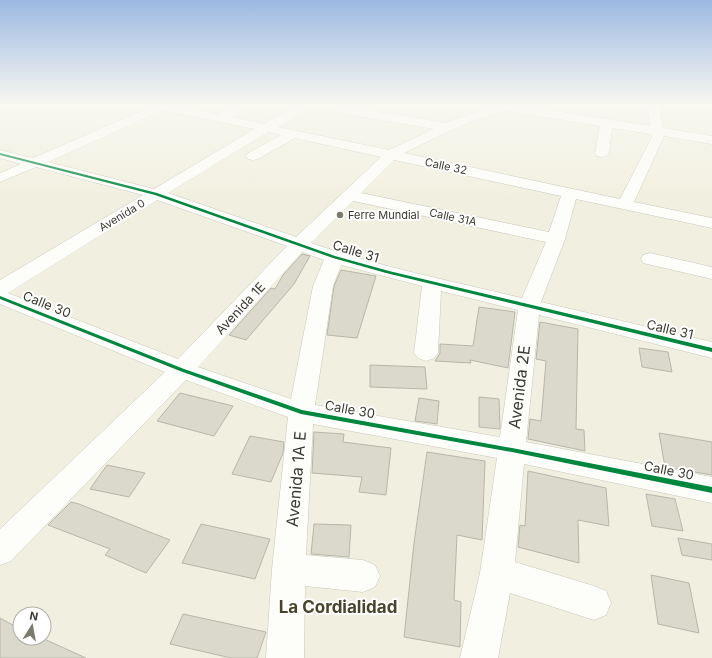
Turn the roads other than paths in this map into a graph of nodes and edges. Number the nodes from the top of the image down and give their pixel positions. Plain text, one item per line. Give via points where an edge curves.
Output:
1 (95, 136) edge
2 (251, 136) edge
3 (290, 136) edge
4 (301, 136) edge
5 (431, 136) edge
6 (605, 136) edge
7 (658, 136) edge
8 (688, 136) edge
9 (712, 140) edge
10 (602, 153) dead end
11 (0, 154) edge
12 (392, 154) junction
13 (253, 156) dead end
14 (34, 163) junction
15 (0, 178) edge
16 (570, 193) junction
17 (156, 194) junction
18 (349, 195) junction
19 (625, 204) junction
20 (712, 223) edge
21 (556, 239) junction
22 (299, 244) junction
23 (334, 257) junction
24 (650, 258) dead end
25 (712, 273) edge
26 (432, 282) junction
27 (0, 289) edge
28 (0, 297) edge
29 (529, 307) junction
30 (712, 350) edge
31 (426, 353) dead end
32 (182, 370) junction
33 (301, 412) junction
34 (512, 450) junction
35 (712, 490) edge
36 (0, 550) edge
37 (289, 569) junction
38 (497, 573) junction
39 (364, 576) dead end
40 (594, 603) dead end
41 (285, 658) edge
42 (479, 658) edge

1 - 14 street
2 - 17 street, Avenida 0
3 - 13 street
4 - 12 street, Calle 32
5 - 12 street, Avenida 1E
6 - 10 street
7 - 19 street
8 - 9 street
11 - 14 street, Calle 31
12 - 16 street, Calle 32
12 - 18 street, Avenida 1E
14 - 15 street
14 - 17 street, Calle 31
16 - 19 street, Calle 32
16 - 21 street, Avenida 2E
17 - 22 street, Calle 31
17 - 27 street, Avenida 0
18 - 21 street, Calle 31A
18 - 22 street, Avenida 1E
19 - 20 street, Calle 32
21 - 29 street, Avenida 2E
22 - 23 street, Calle 31
22 - 32 street, Avenida 1E
23 - 26 street, Calle 31
23 - 33 street, Avenida 1A E via 323,286
24 - 25 street
26 - 29 street, Calle 31
26 - 31 street
28 - 32 street, Calle 30
29 - 30 street, Calle 31
29 - 34 street, Avenida 2E
32 - 33 street, Calle 30
32 - 36 street, Avenida 1E
33 - 34 street, Calle 30
33 - 37 street, Avenida 1A E
34 - 35 street, Calle 30
34 - 38 street, Avenida 2E
37 - 39 street
37 - 41 street, Avenida 1A E
38 - 40 street
38 - 42 street, Avenida 2E

